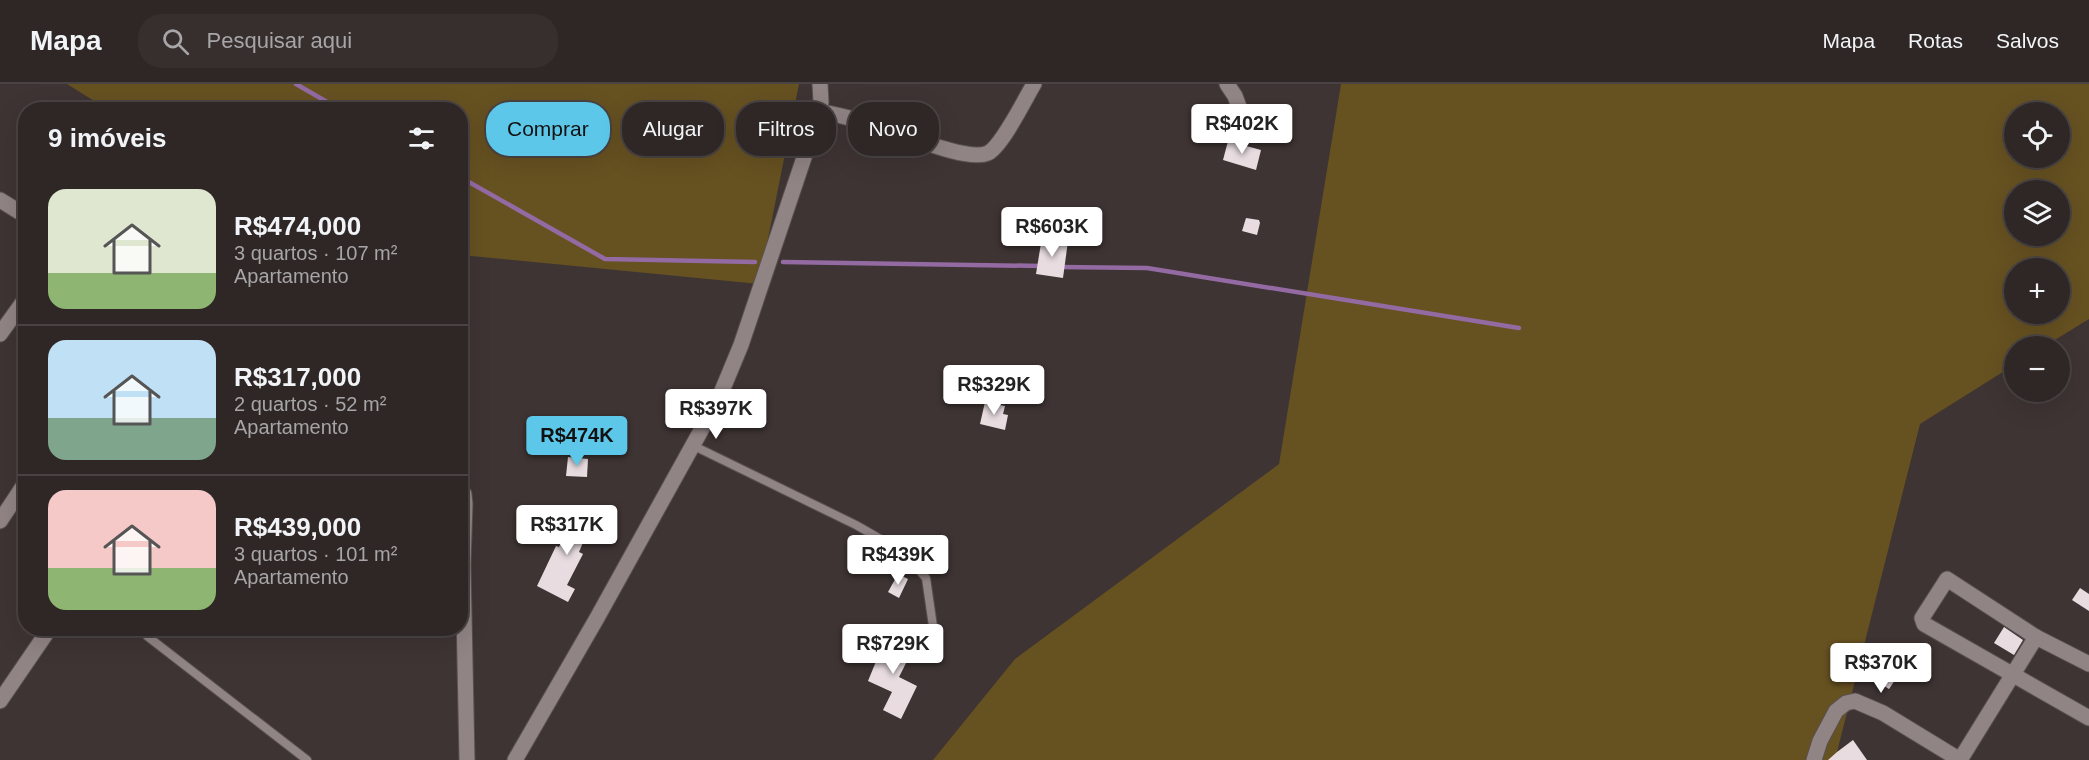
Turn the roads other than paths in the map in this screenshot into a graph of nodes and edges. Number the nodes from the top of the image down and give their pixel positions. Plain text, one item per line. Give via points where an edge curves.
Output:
1 (820, 84) edge
2 (1034, 84) edge
3 (1227, 84) edge
4 (819, 102) edge
5 (836, 115) edge
6 (1244, 120) dead end
7 (804, 156) edge
8 (0, 200) edge
9 (18, 211) edge
10 (18, 309) edge
11 (0, 334) edge
12 (694, 446) junction
13 (18, 494) edge
14 (0, 521) edge
15 (45, 636) edge
16 (147, 636) dead end
17 (464, 636) edge
18 (2036, 637) junction
19 (934, 640) dead end
20 (2089, 664) edge
21 (2012, 676) junction
22 (0, 701) edge
23 (2089, 718) edge
24 (1820, 741) junction
25 (307, 760) edge
26 (467, 760) edge
27 (514, 760) edge
28 (1814, 760) edge
29 (1823, 760) edge
30 (1960, 760) edge

1 - 4 street
2 - 5 street via 999,143 989,152 975,155
3 - 6 street
7 - 12 street via 741,345
8 - 9 street
10 - 11 street
12 - 19 lane via 903,552 926,578
12 - 27 street
13 - 14 street
15 - 22 street
16 - 25 lane
17 - 26 street
18 - 20 street
18 - 21 street
18 - 21 street via 1947,579 1922,618 1924,624
21 - 23 street
21 - 30 street
24 - 28 street
24 - 29 street
24 - 30 street via 1836,711 1855,701 1883,713

